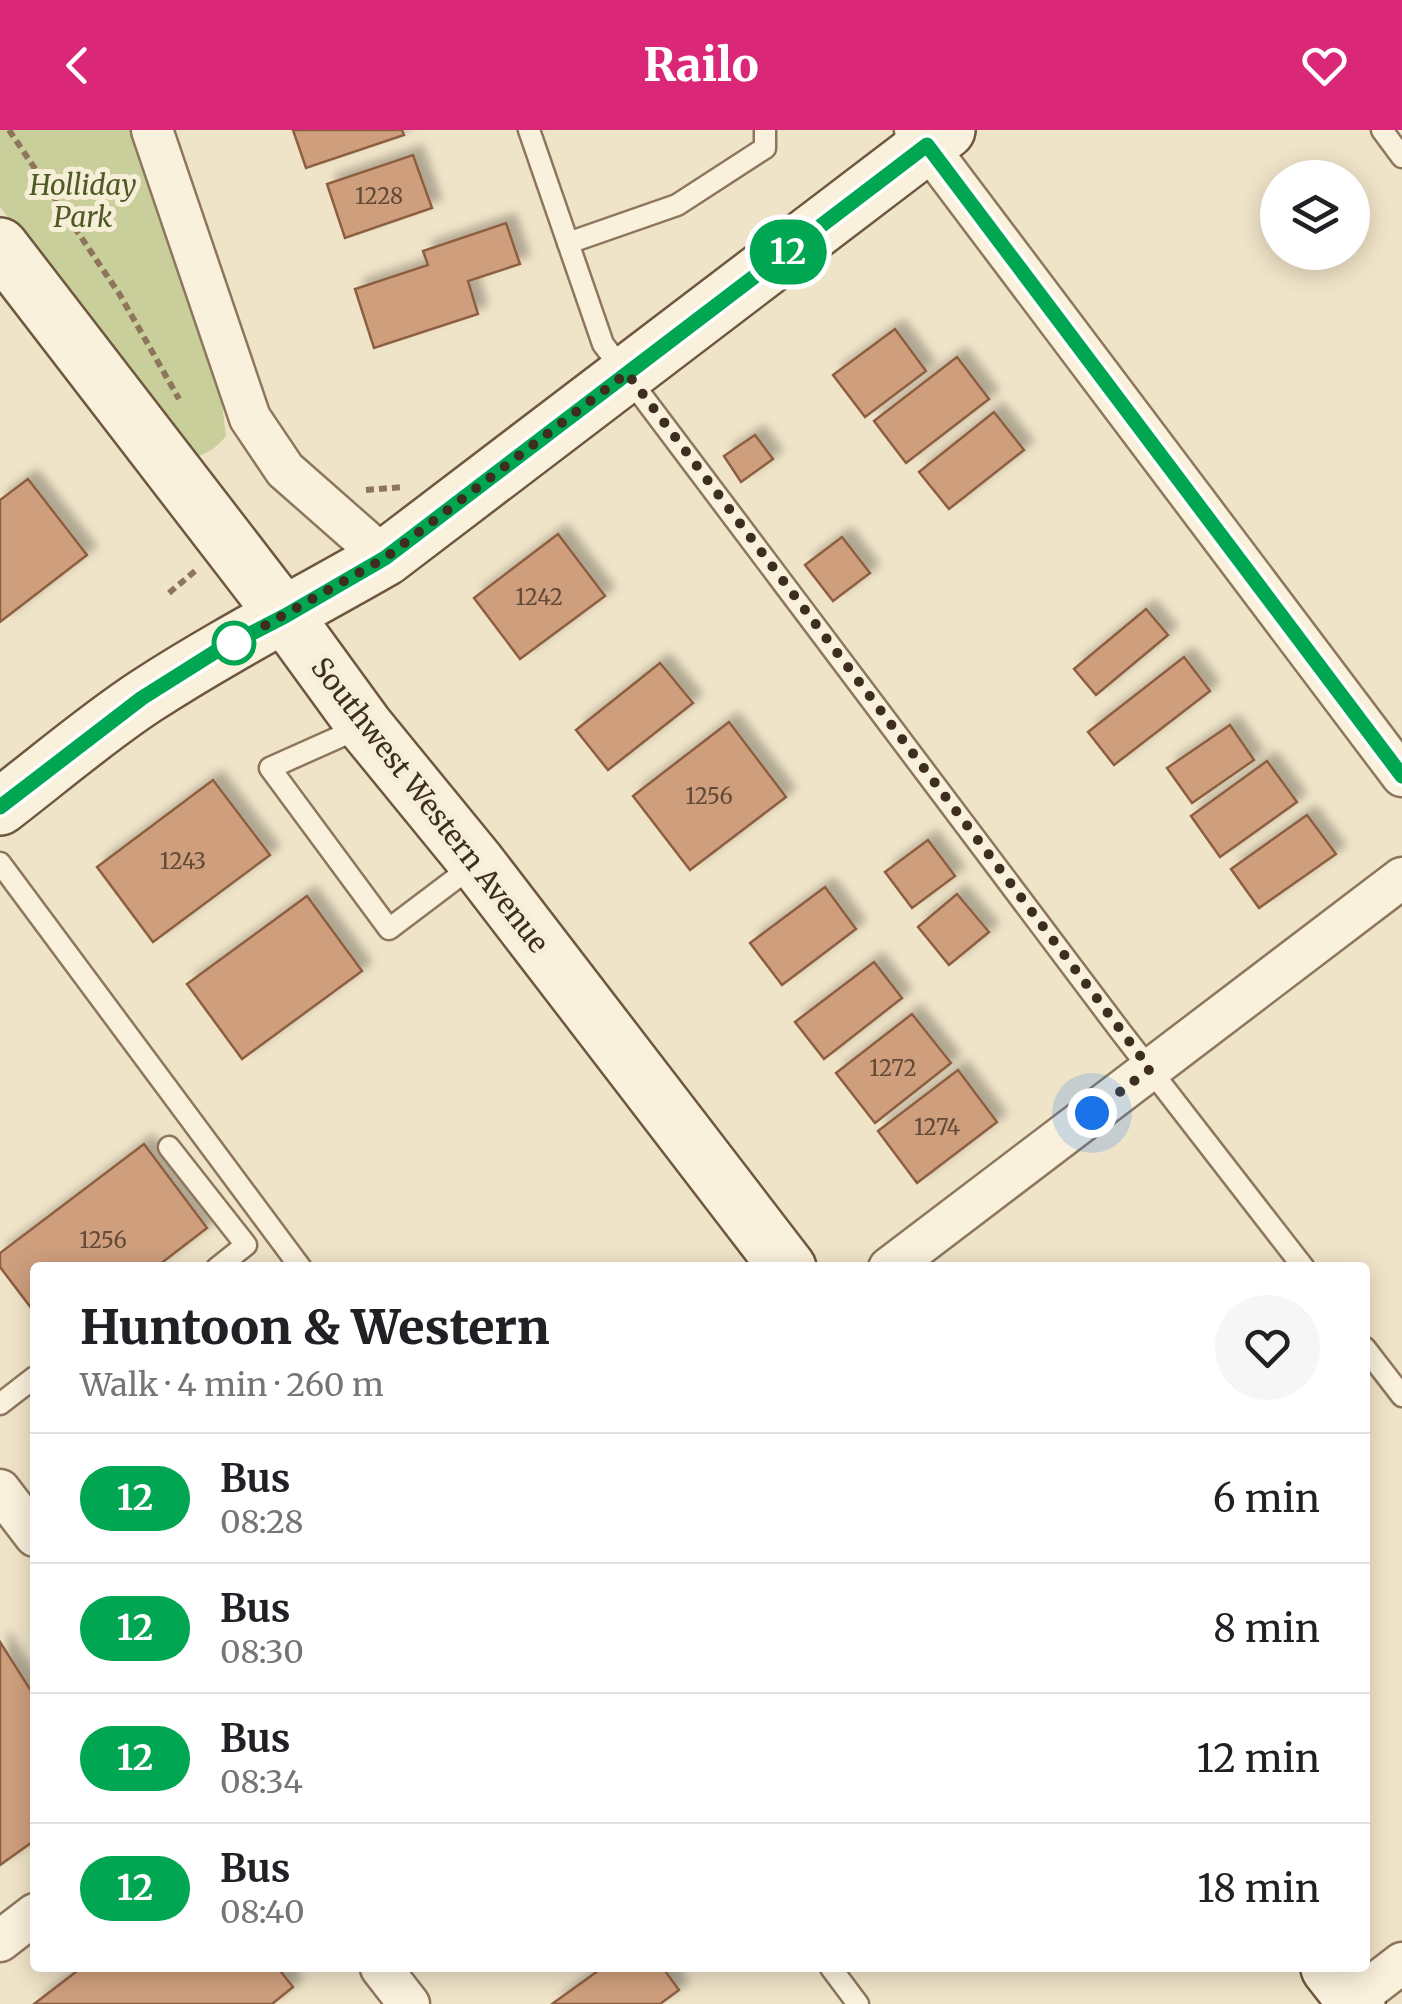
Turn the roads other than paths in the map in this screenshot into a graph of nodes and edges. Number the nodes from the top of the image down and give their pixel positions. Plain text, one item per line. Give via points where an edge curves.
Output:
1 (152, 130) edge
2 (530, 130) edge
3 (765, 130) edge
4 (1382, 130) edge
5 (930, 135) edge
6 (1402, 157) edge
7 (568, 243) junction
8 (0, 246) edge
9 (627, 373) junction
10 (385, 558) junction
11 (285, 616) junction
12 (365, 726) junction
13 (1402, 776) edge
14 (0, 807) edge
15 (0, 863) edge
16 (476, 863) junction
17 (1402, 878) edge
18 (1150, 1069) junction
19 (169, 1146) dead end
20 (225, 1262) edge
21 (297, 1262) edge
22 (783, 1262) edge
23 (896, 1262) edge
24 (1299, 1262) edge
25 (1370, 1354) edge
26 (30, 1381) edge
27 (1402, 1396) edge
28 (0, 1404) edge
29 (0, 1490) edge
30 (30, 1529) edge
31 (30, 1918) edge
32 (0, 1941) edge
33 (1402, 1963) edge
34 (384, 1972) edge
35 (834, 1972) edge
36 (1346, 1990) edge
37 (409, 2004) edge
38 (858, 2004) edge

1 - 10 street via 250,418 285,470
2 - 7 lane
3 - 7 lane via 764,148 677,206
4 - 6 lane
5 - 9 street
5 - 13 street
7 - 9 lane via 604,344
8 - 11 street, Southwest Western Avenue
9 - 10 street
9 - 18 lane
10 - 11 street
11 - 12 street, Southwest Western Avenue
11 - 14 street via 142,698
12 - 16 street, Southwest Western Avenue
12 - 16 lane via 270,768 388,929
15 - 21 lane
16 - 22 street, Southwest Western Avenue
17 - 18 street
18 - 23 street
18 - 24 lane
19 - 20 lane via 246,1246
25 - 27 lane
26 - 28 lane
29 - 30 street
31 - 32 street
33 - 36 street
34 - 37 street
35 - 38 lane

